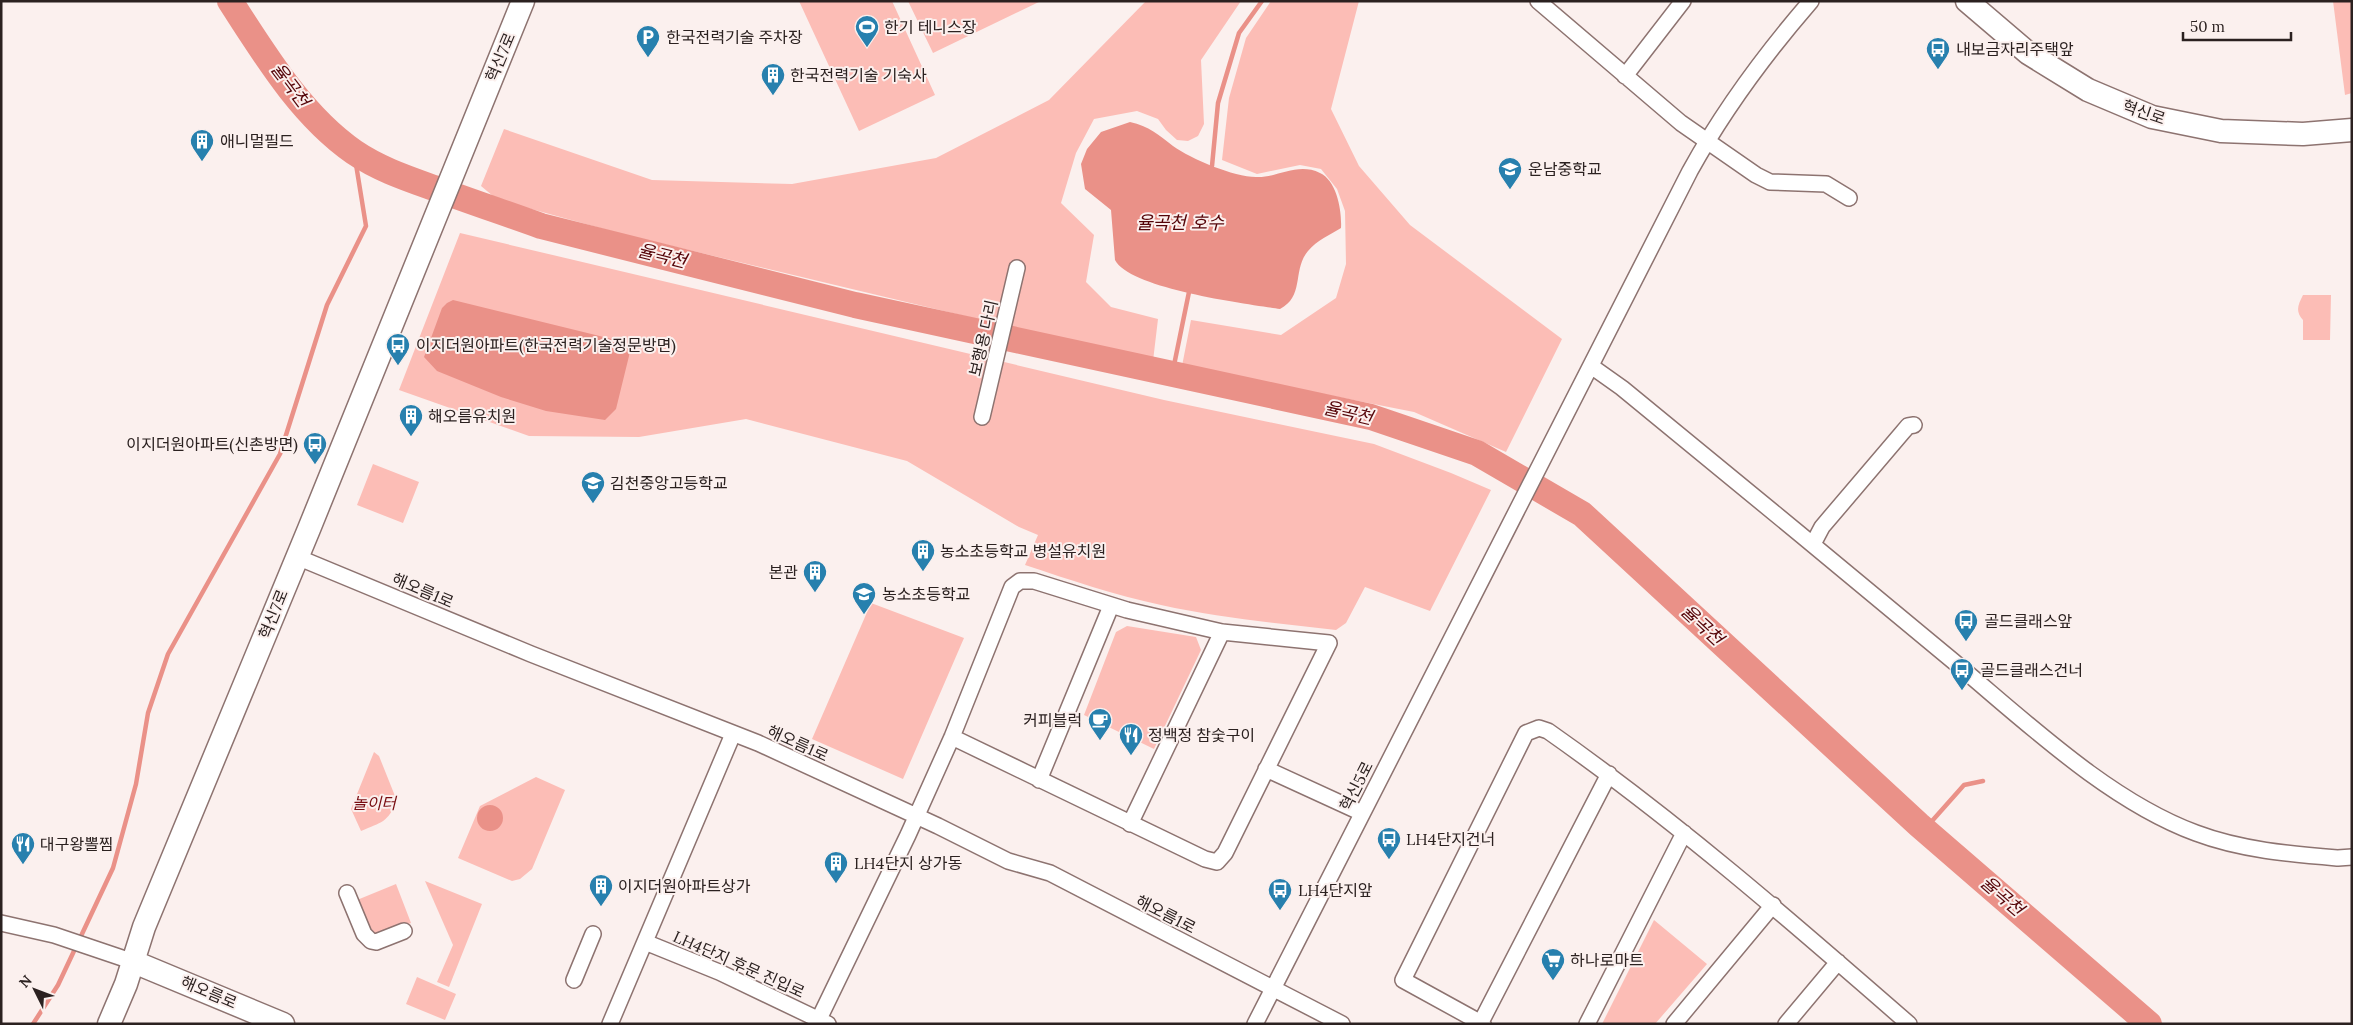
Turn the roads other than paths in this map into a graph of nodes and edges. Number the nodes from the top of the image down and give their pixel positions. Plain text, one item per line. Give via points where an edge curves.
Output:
1 (523, 1) edge
2 (1683, 1) edge
3 (1811, 1) edge
4 (1966, 1) edge
5 (1547, 4) edge
6 (1625, 76) junction
7 (2352, 130) edge
8 (1706, 142) junction
9 (1849, 198) dead end
10 (1017, 268) dead end
11 (1591, 366) junction
12 (982, 416) dead end
13 (1914, 425) dead end
14 (1813, 544) junction
15 (297, 557) junction
16 (1111, 606) junction
17 (1222, 632) junction
18 (733, 734) junction
19 (952, 737) junction
20 (1266, 769) junction
21 (1609, 774) junction
22 (1039, 780) junction
23 (1362, 813) junction
24 (916, 816) junction
25 (1130, 824) junction
26 (1684, 833) junction
27 (2352, 857) edge
28 (347, 893) dead end
29 (1773, 905) junction
30 (1, 923) edge
31 (404, 931) dead end
32 (593, 934) dead end
33 (645, 942) junction
34 (134, 962) junction
35 (1838, 962) junction
36 (574, 980) dead end
37 (1273, 989) junction
38 (824, 1022) edge
39 (1481, 1023) edge
40 (109, 1024) edge
41 (283, 1024) edge
42 (610, 1024) edge
43 (1255, 1024) edge
44 (1342, 1024) edge
45 (1586, 1024) edge
46 (1674, 1024) edge
47 (1786, 1024) edge
48 (1909, 1024) edge

1 - 15 street, 혁신7로
2 - 6 street
3 - 8 street, 혁신5로 via 1786,30
4 - 7 street, 혁신로 via 2028,53 2088,90 2152,117 2221,131 2303,134
5 - 6 street
6 - 8 street
8 - 9 street via 1770,182 1826,184
8 - 11 street, 혁신5로
10 - 12 street, 보행용 다리
11 - 14 street via 1630,394
11 - 23 street, 혁신5로
13 - 14 street via 1908,426 1822,527
14 - 27 street via 2053,744 2131,800 2196,833 2250,848
15 - 18 street, 해오름1로
15 - 34 street, 혁신7로 via 144,927
16 - 17 street
16 - 19 street via 1034,581 1020,581 1012,587
16 - 22 street
17 - 20 street via 1329,643
17 - 25 street
18 - 24 street, 해오름1로
18 - 33 street
19 - 22 street
19 - 24 street
20 - 23 street
20 - 25 street via 1225,853 1217,862
21 - 26 street
21 - 39 street
21 - 39 street via 1548,730 1539,728 1526,733 1403,980
22 - 25 street
23 - 37 street, 혁신5로
24 - 37 street, 해오름1로 via 1008,861 1050,873
24 - 38 street
26 - 29 street
26 - 45 street
28 - 31 street via 364,934 371,942
29 - 35 street
29 - 46 street
30 - 34 street
32 - 36 street
33 - 38 street, LH4단지 후문 진입로 via 719,972
33 - 42 street
34 - 40 street, 혁신7로
34 - 41 street, 해오름로
35 - 47 street
35 - 48 street
37 - 43 street, 혁신5로
37 - 44 street, 해오름1로

